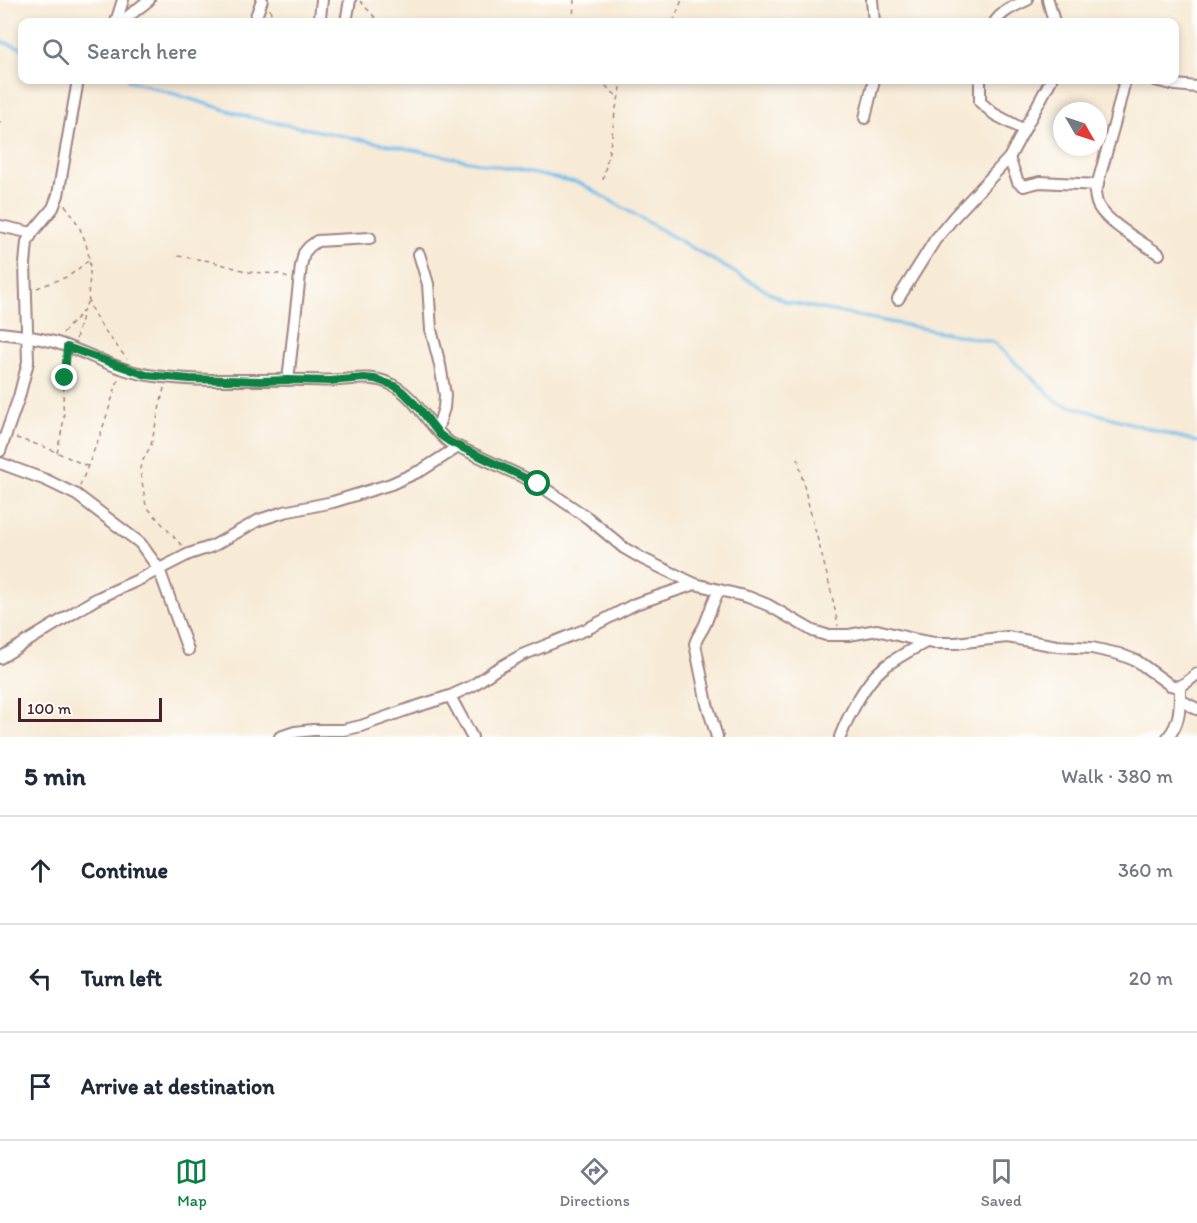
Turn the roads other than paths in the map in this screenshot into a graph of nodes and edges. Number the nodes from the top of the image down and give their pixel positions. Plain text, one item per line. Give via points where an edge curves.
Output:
1 (123, 0) edge
2 (149, 0) edge
3 (262, 0) edge
4 (322, 0) edge
5 (350, 0) edge
6 (872, 0) edge
7 (1027, 0) edge
8 (1048, 0) edge
9 (320, 17) dead end
10 (117, 18) edge
11 (126, 18) edge
12 (255, 18) edge
13 (347, 18) edge
14 (874, 18) edge
15 (998, 18) edge
16 (1053, 18) edge
17 (77, 84) edge
18 (873, 84) edge
19 (980, 84) edge
20 (1049, 84) edge
21 (1124, 84) edge
22 (1175, 84) edge
23 (1197, 87) edge
24 (865, 118) dead end
25 (1023, 130) junction
26 (1009, 158) junction
27 (1098, 185) junction
28 (0, 226) edge
29 (32, 233) junction
30 (370, 238) dead end
31 (419, 254) dead end
32 (1160, 254) dead end
33 (898, 299) dead end
34 (0, 333) edge
35 (27, 336) junction
36 (288, 380) junction
37 (437, 430) junction
38 (458, 447) junction
39 (0, 451) edge
40 (0, 463) edge
41 (159, 569) junction
42 (695, 584) junction
43 (719, 590) junction
44 (927, 642) junction
45 (188, 650) dead end
46 (0, 658) edge
47 (1197, 674) edge
48 (1180, 686) junction
49 (450, 696) junction
50 (1180, 700) junction
51 (1197, 709) edge
52 (280, 737) edge
53 (472, 737) edge
54 (717, 737) edge
55 (840, 737) edge
56 (1168, 737) edge

1 - 10 street
2 - 11 street
3 - 12 street
4 - 9 street
5 - 13 street
6 - 14 street
7 - 15 street
8 - 16 street
17 - 29 street via 58,195 53,208
18 - 24 street
19 - 25 street via 980,102
20 - 25 street
21 - 27 street
22 - 23 street
25 - 26 street
26 - 27 street via 1018,182 1024,186 1040,182
26 - 33 street via 935,240
27 - 32 street via 1095,194 1102,213
28 - 29 street
29 - 35 street via 25,264
30 - 36 street via 317,241 304,254
31 - 37 street via 428,284 431,330 445,395
34 - 35 street
35 - 36 street via 55,342 146,375
35 - 39 street via 26,370
36 - 37 street via 364,378 386,382 403,392
37 - 38 street
38 - 41 street via 391,484 259,520 213,546
38 - 42 street via 538,484 624,548
40 - 41 street via 77,495 140,543
41 - 45 street
41 - 46 street via 96,599
42 - 43 street
42 - 49 street via 635,604 522,656
43 - 44 street via 768,605 826,635 877,630
43 - 54 street via 695,644
44 - 48 street via 1007,637 1092,648 1137,661 1170,684
44 - 55 street via 882,668 855,705
47 - 48 street
48 - 50 street
49 - 52 street via 361,726
49 - 53 street
50 - 51 street
50 - 56 street via 1180,711

